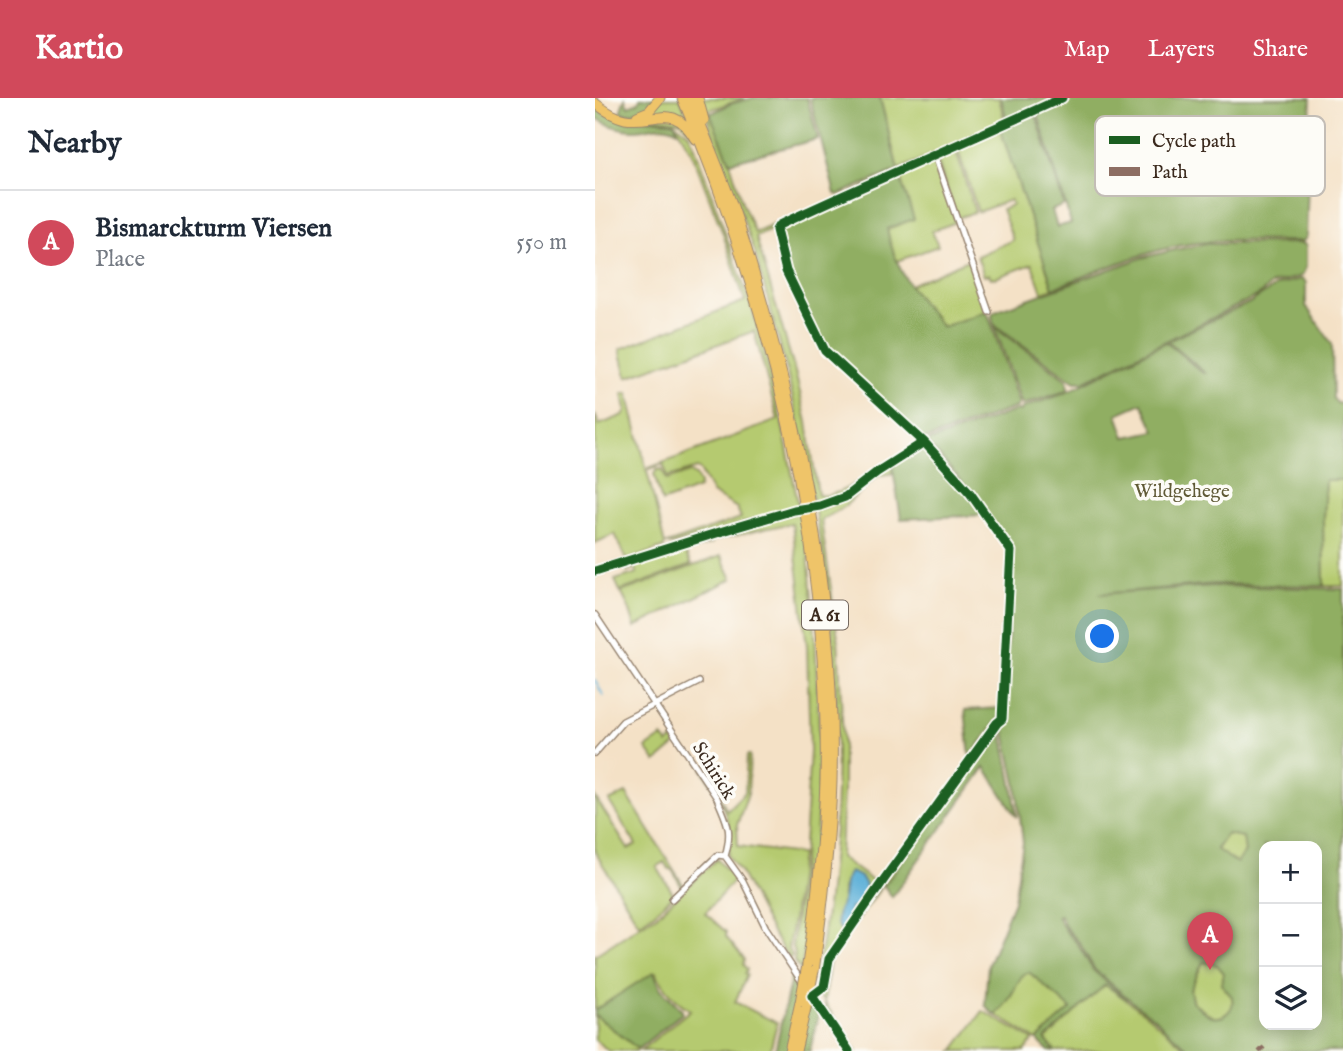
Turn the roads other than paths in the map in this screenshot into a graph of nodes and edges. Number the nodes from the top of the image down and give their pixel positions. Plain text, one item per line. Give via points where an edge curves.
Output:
1 (595, 98) edge
2 (660, 98) edge
3 (682, 98) edge
4 (690, 98) edge
5 (698, 98) edge
6 (1062, 98) edge
7 (595, 103) edge
8 (716, 162) junction
9 (714, 177) junction
10 (989, 312) dead end
11 (595, 614) edge
12 (699, 682) dead end
13 (656, 705) junction
14 (595, 753) edge
15 (725, 856) junction
16 (672, 899) dead end
17 (810, 968) junction
18 (803, 1005) junction
19 (789, 1051) edge
20 (796, 1051) edge
21 (849, 1051) edge

1 - 2 highway via 617,114 634,116 649,111
3 - 9 highway, A 61
4 - 8 highway, A 61
5 - 8 highway
6 - 10 street via 935,156
7 - 9 highway via 624,119 665,116 679,120
8 - 17 highway, A 61 via 779,360 820,569 832,781 827,864
9 - 17 highway, A 61 via 776,375 816,593 825,781
11 - 13 street, Schirick
12 - 13 street
13 - 14 street via 623,721
13 - 15 street, Schirick via 717,798 729,832
15 - 16 street via 719,855
15 - 21 street via 775,942
17 - 18 highway, A 61, bridge
18 - 19 highway, A 61
18 - 20 highway, A 61

